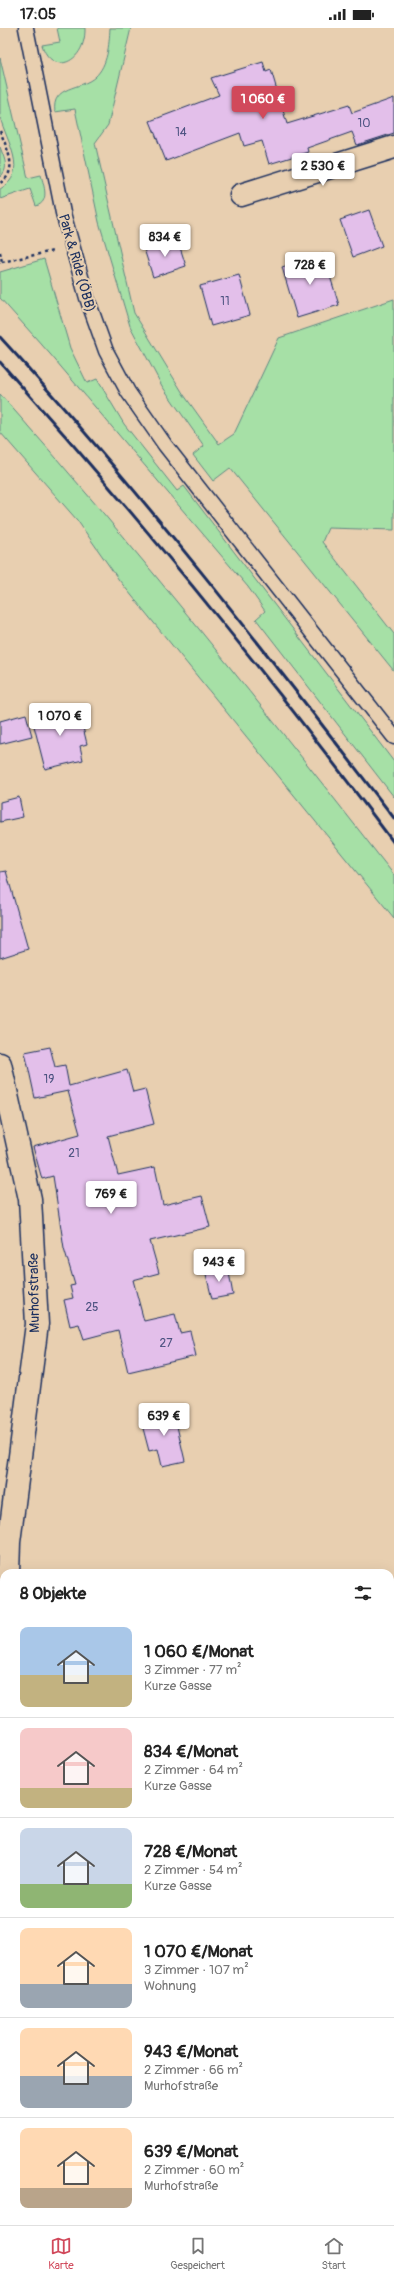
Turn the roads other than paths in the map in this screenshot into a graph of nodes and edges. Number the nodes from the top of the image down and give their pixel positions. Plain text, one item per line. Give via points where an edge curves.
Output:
1 (26, 28) edge
2 (394, 147) edge
3 (241, 195) dead end
4 (394, 737) edge
5 (0, 1064) edge
6 (8, 1569) edge

1 - 4 lane, Park & Ride (ÖBB) via 55,180 87,298 106,351 143,414 187,474
2 - 3 street
5 - 6 street, Murhofstraße via 30,1199 37,1324 9,1542

